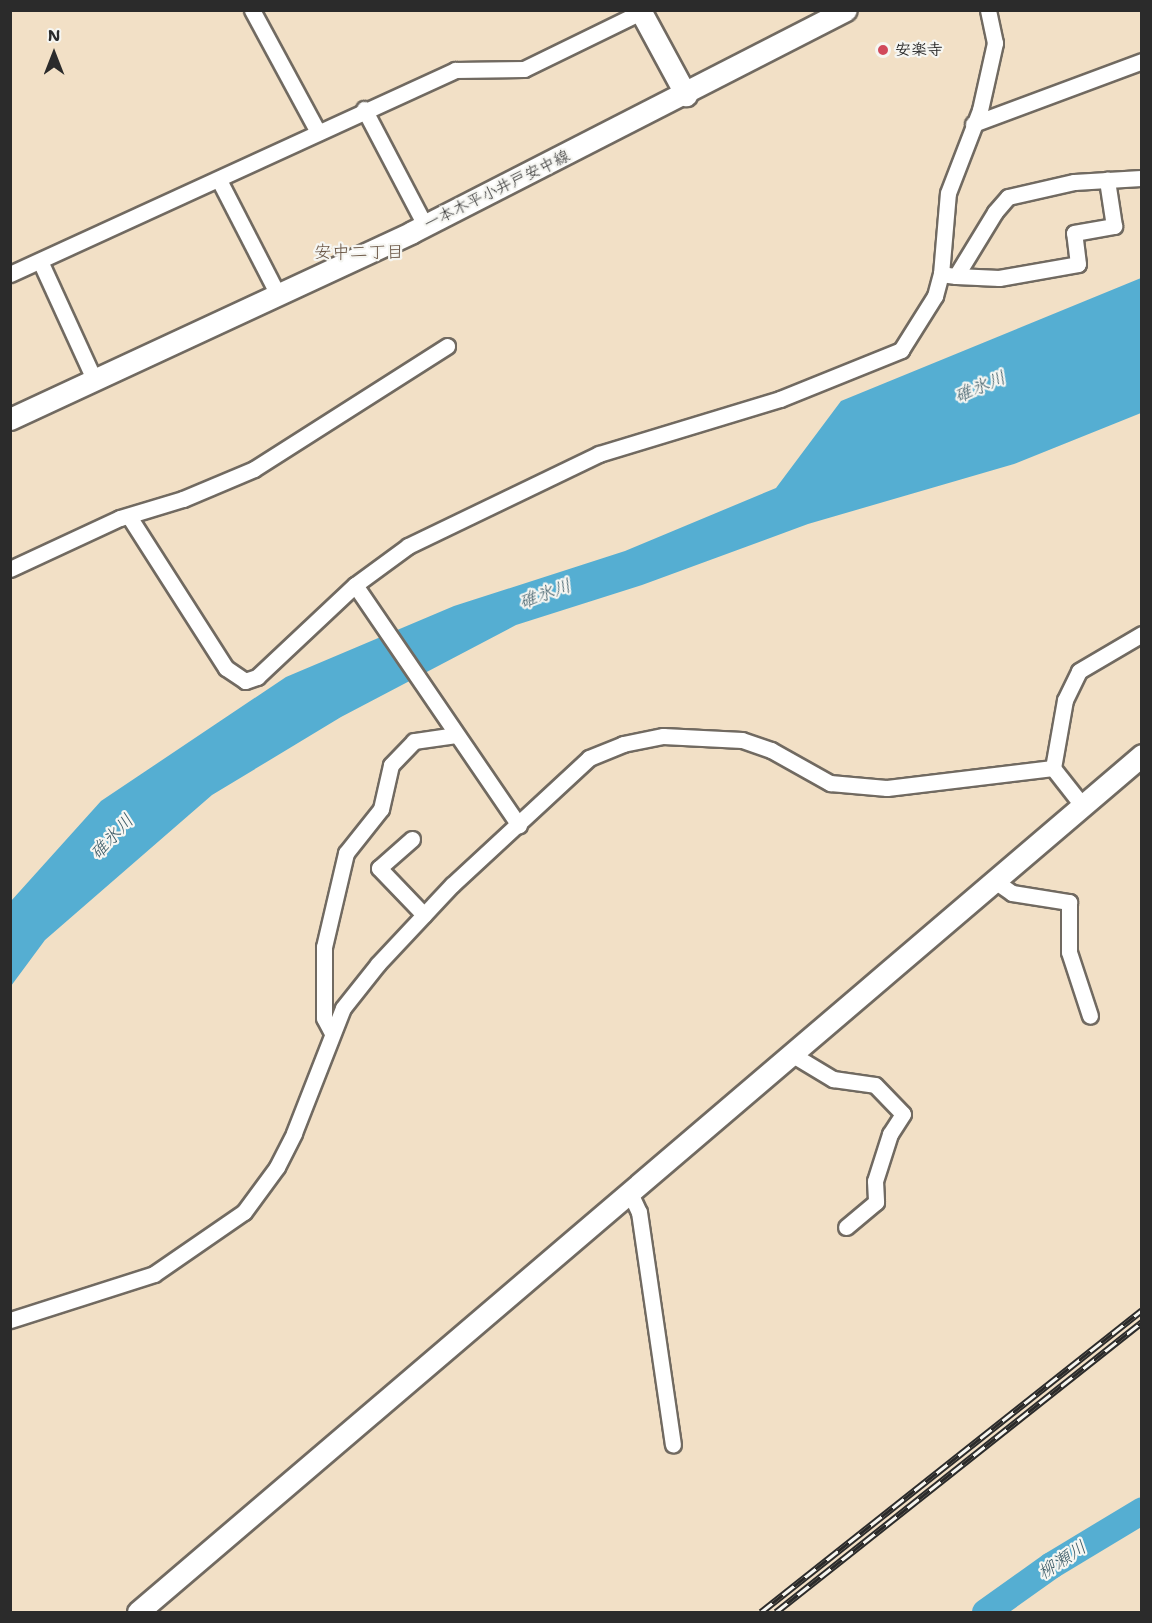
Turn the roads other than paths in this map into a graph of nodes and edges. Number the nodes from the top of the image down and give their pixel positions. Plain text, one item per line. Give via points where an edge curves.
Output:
1 (252, 10) edge
2 (846, 10) edge
3 (988, 10) edge
4 (641, 11) edge
5 (1142, 61) edge
6 (686, 95) junction
7 (364, 110) junction
8 (973, 124) junction
9 (318, 132) junction
10 (1141, 178) edge
11 (219, 180) junction
12 (1107, 180) junction
13 (425, 225) junction
14 (40, 261) junction
15 (10, 274) edge
16 (948, 275) junction
17 (278, 295) junction
18 (447, 346) dead end
19 (94, 379) junction
20 (10, 419) edge
21 (130, 518) junction
22 (10, 570) edge
23 (358, 589) junction
24 (1142, 634) edge
25 (453, 731) junction
26 (1142, 755) edge
27 (1053, 768) junction
28 (1082, 805) junction
29 (519, 825) junction
30 (412, 839) dead end
31 (995, 881) junction
32 (424, 915) junction
33 (1090, 1016) dead end
34 (332, 1033) junction
35 (793, 1055) junction
36 (630, 1193) junction
37 (846, 1227) dead end
38 (10, 1320) edge
39 (673, 1445) dead end
40 (138, 1612) edge

1 - 9 street
2 - 6 street, 一本木平小井戸安中線
3 - 8 street via 995,43
4 - 6 street
4 - 7 street via 524,69 455,70
5 - 8 street
6 - 13 street, 一本木平小井戸安中線
7 - 9 street
7 - 13 street
8 - 16 street via 948,193
9 - 11 street
10 - 12 street
11 - 14 street
11 - 17 street
12 - 16 street via 1008,197
12 - 16 street via 1114,226 1074,233 1078,264 999,279
13 - 17 street, 一本木平小井戸安中線
14 - 15 street
14 - 19 street
16 - 23 street via 900,350 780,399 599,454 408,546
17 - 19 street, 一本木平小井戸安中線
18 - 21 street via 254,470
19 - 20 street, 一本木平小井戸安中線
21 - 22 street via 120,518
21 - 23 street via 226,668 244,681 257,677
23 - 25 street
24 - 27 street via 1079,671 1065,700
25 - 29 street
25 - 34 street via 414,741 391,765 381,809 346,853 324,947 324,1018
26 - 28 street
27 - 28 street
27 - 29 street via 887,788 830,783 771,750 742,740 663,736 623,744 589,758
28 - 31 street
29 - 32 street
30 - 32 street via 379,868
31 - 33 street via 1012,893 1069,902 1068,952
31 - 35 street
32 - 34 street via 343,1008
34 - 38 street via 277,1167 244,1212 154,1274
35 - 36 street
35 - 37 street via 833,1078 875,1085 903,1114 890,1134 875,1181 876,1202
36 - 39 street via 639,1212
36 - 40 street

